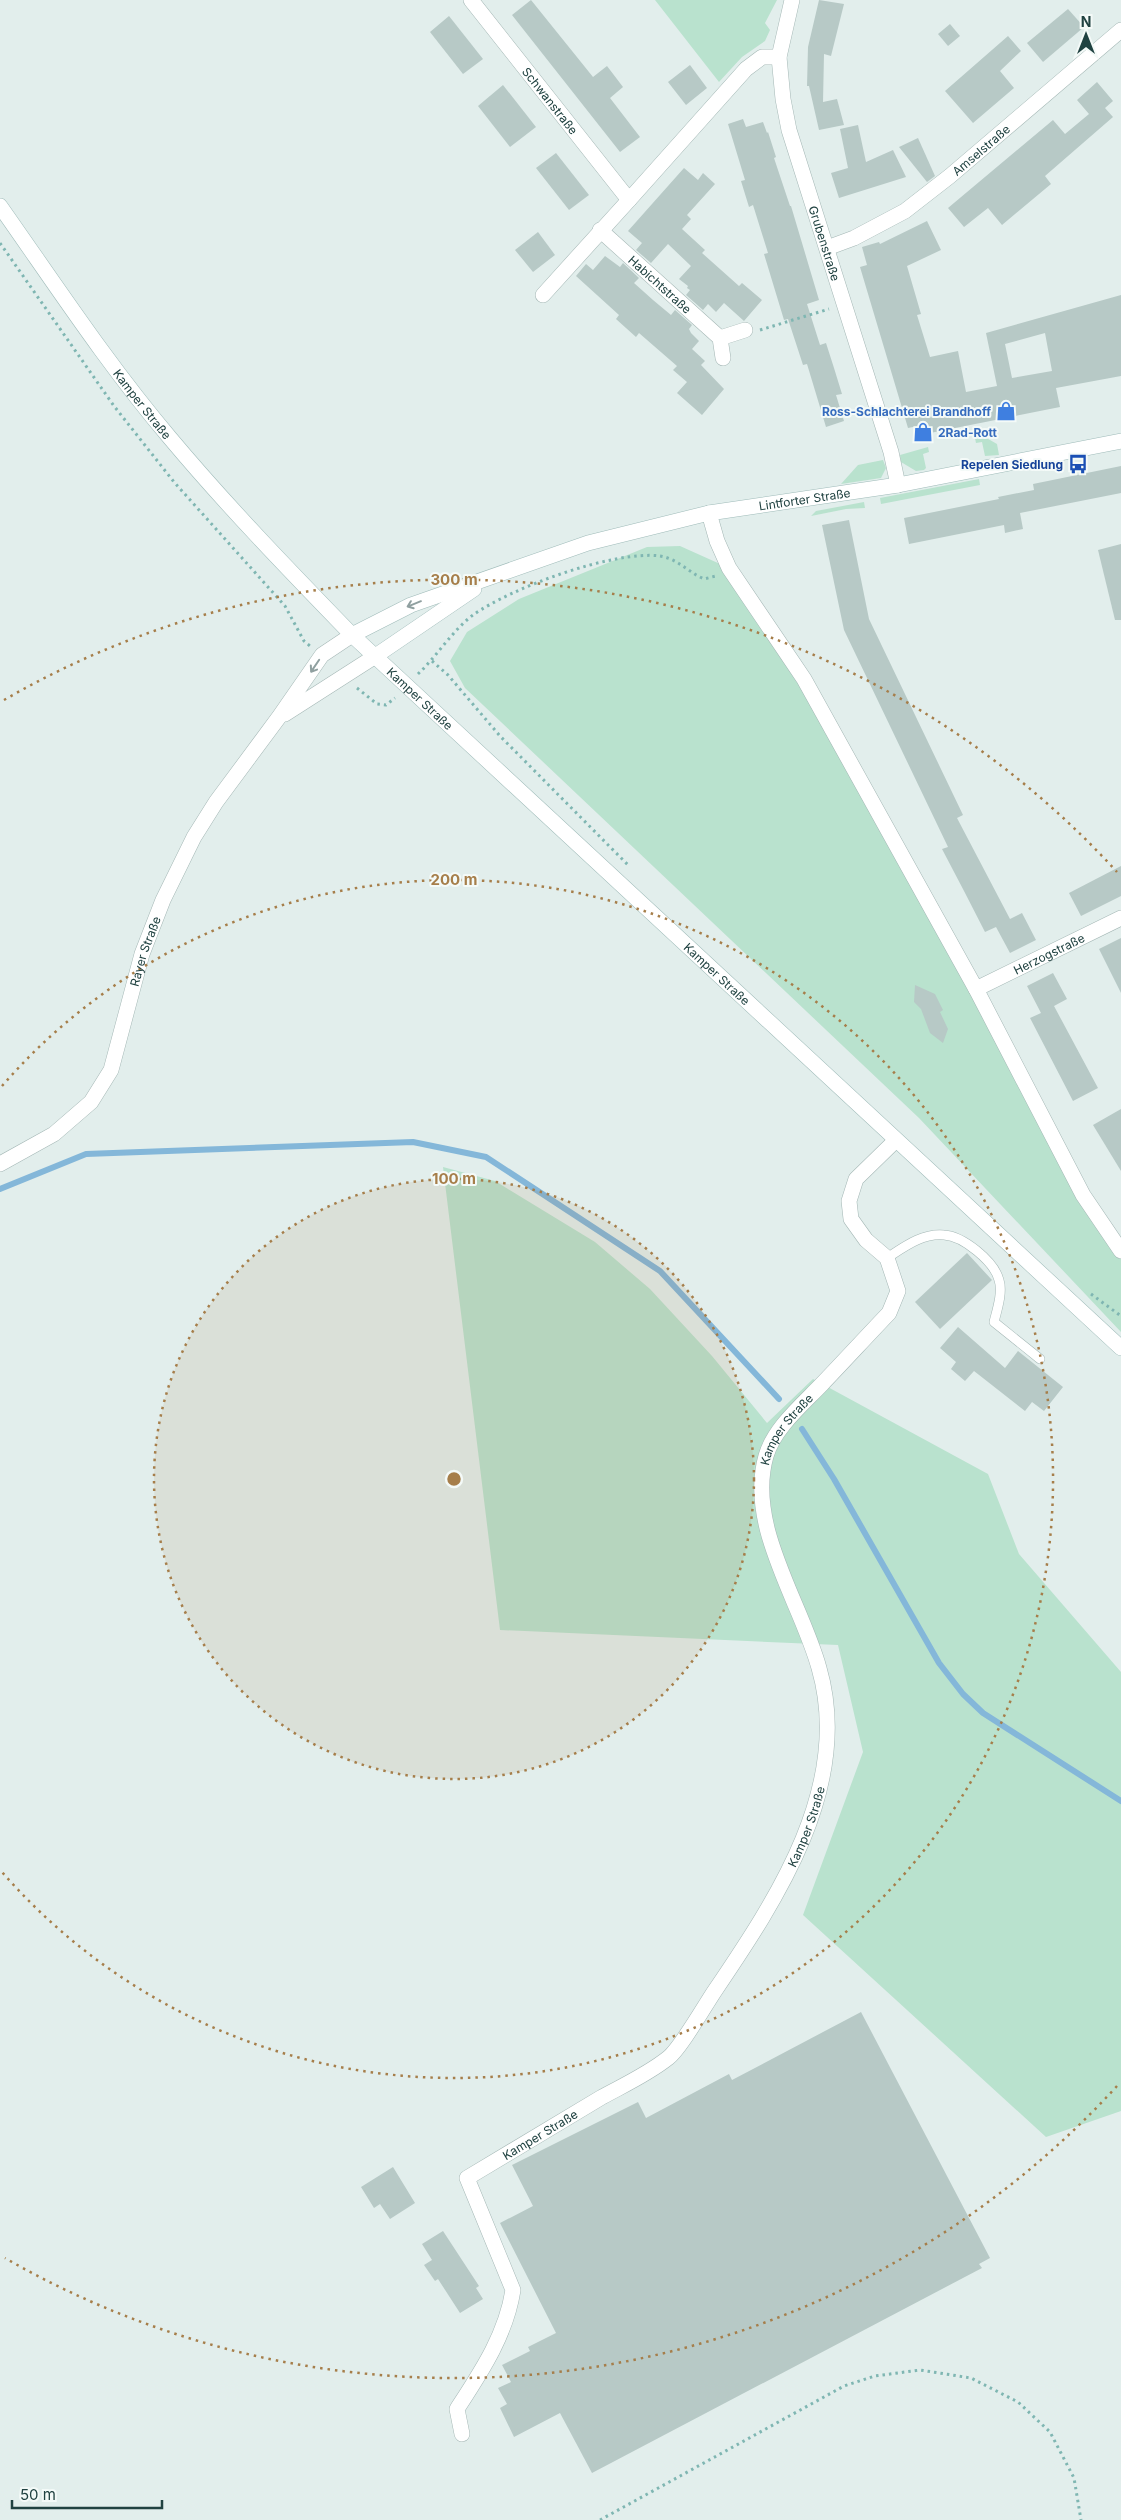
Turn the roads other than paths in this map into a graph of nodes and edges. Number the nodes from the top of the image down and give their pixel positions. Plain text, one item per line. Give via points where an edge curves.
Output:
1 (470, 0) edge
2 (792, 0) edge
3 (1121, 30) edge
4 (779, 57) junction
5 (629, 200) junction
6 (0, 206) edge
7 (600, 230) junction
8 (827, 248) junction
9 (543, 295) dead end
10 (745, 330) road end
11 (720, 338) junction
12 (723, 358) dead end
13 (1121, 441) edge
14 (898, 484) junction
15 (709, 514) junction
16 (493, 577) junction
17 (352, 635) junction
18 (374, 658) junction
19 (279, 718) junction
20 (1121, 918) edge
21 (976, 989) junction
22 (895, 1141) junction
23 (2, 1160) edge
24 (1121, 1252) edge
25 (887, 1258) junction
26 (1121, 1348) edge
27 (1040, 1359) dead end
28 (462, 2434) dead end

1 - 5 street, Schwanstraße
2 - 4 street, Grubenstraße
3 - 8 street, Amselstraße via 905,211 854,238
4 - 5 street via 762,57 746,69
4 - 8 street, Grubenstraße via 789,130
5 - 7 street
6 - 17 street, Kamper Straße via 168,436 252,532
7 - 9 street
7 - 11 street, Habichtstraße
8 - 14 street, Grubenstraße
10 - 11 street
11 - 12 street
13 - 14 street, Lintforter Straße
14 - 15 street, Lintforter Straße
15 - 16 street, Lintforter Straße via 588,544
15 - 21 street via 729,568 804,680
16 -> 17 street, Lintforter Straße via 411,605
16 - 18 street, Lintforter Straße
17 - 18 street, Kamper Straße
17 -> 19 street, Rayer Straße via 322,655
18 - 19 street, Rayer Straße
18 - 22 street, Kamper Straße
19 - 23 street, Rayer Straße via 194,837 163,900 142,954 110,1070 90,1102 54,1134
20 - 21 street, Herzogstraße
21 - 24 street via 1083,1195
22 - 25 street via 856,1179 848,1201 851,1219 866,1240
22 - 26 street, Kamper Straße
25 - 27 lane via 916,1240 944,1235 966,1243 991,1264 1000,1281 994,1322
25 - 28 street, Kamper Straße via 898,1291 889,1313 786,1422 767,1453 761,1480 764,1511 774,1549 819,1666 827,1700 828,1741 810,1816 792,1864 763,1917 670,2057 467,2178 513,2290 494,2349 456,2409

